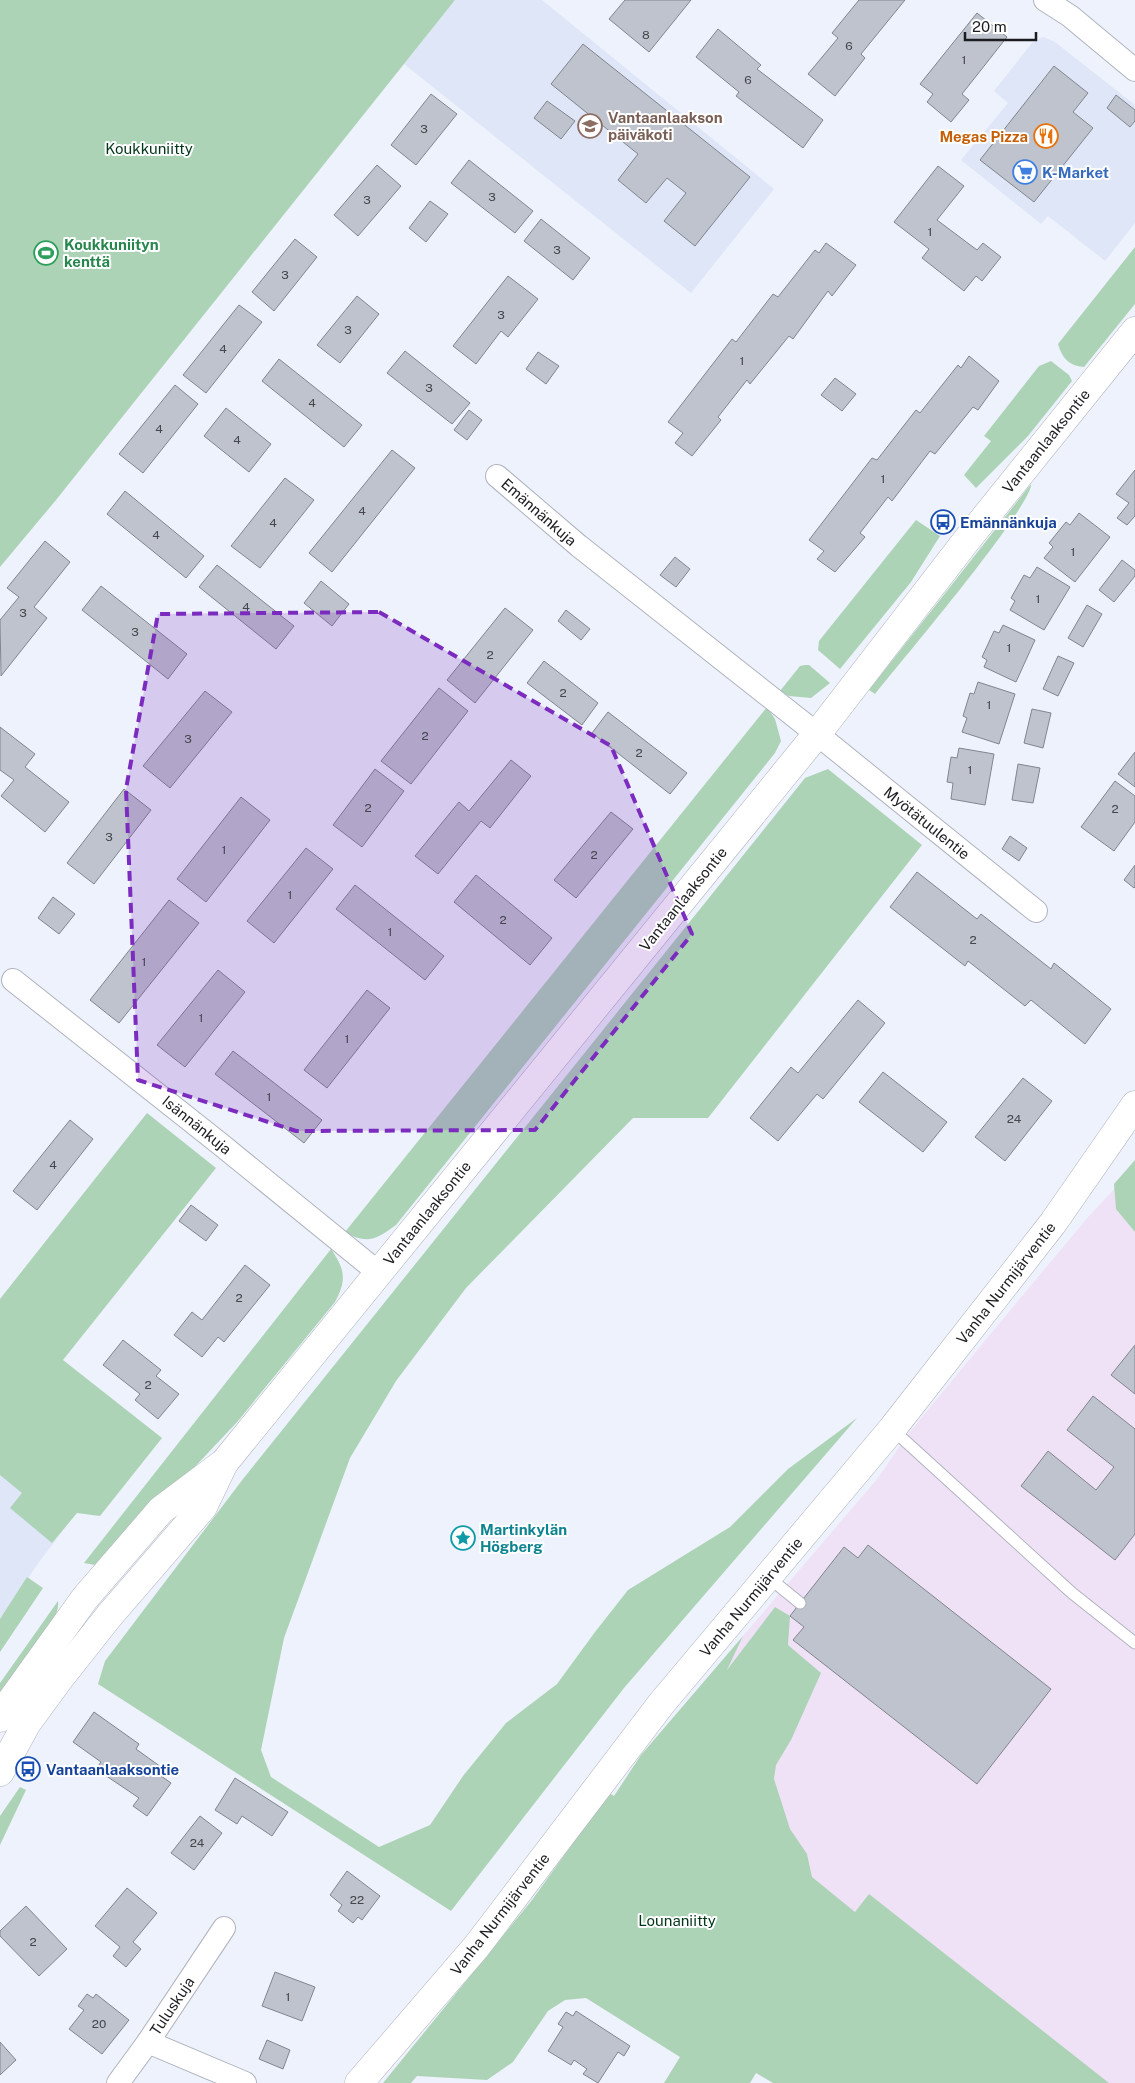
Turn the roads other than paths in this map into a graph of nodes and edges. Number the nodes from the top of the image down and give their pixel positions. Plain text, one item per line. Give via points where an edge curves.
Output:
1 (1045, 0) edge
2 (1135, 70) edge
3 (1135, 330) edge
4 (497, 476) dead end
5 (818, 734) junction
6 (1036, 911) dead end
7 (14, 980) dead end
8 (1135, 1105) edge
9 (379, 1273) junction
10 (892, 1429) junction
11 (224, 1463) junction
12 (768, 1577) junction
13 (800, 1603) dead end
14 (1135, 1642) edge
15 (0, 1718) edge
16 (0, 1772) edge
17 (224, 1928) dead end
18 (148, 2042) junction
19 (118, 2083) edge
20 (245, 2083) edge
21 (359, 2083) edge

1 - 2 street via 1070,16
3 - 5 main road, Vantaanlaaksontie via 966,541
4 - 5 street, Emännänkuja via 579,546
5 - 6 street, Myötätuulentie
5 - 9 main road, Vantaanlaaksontie
7 - 9 street, Isännänkuja
8 - 10 main road, Vanha Nurmijärventie via 1053,1223
9 - 11 main road, Vantaanlaaksontie
10 - 12 main road, Vanha Nurmijärventie
10 - 14 lane via 1072,1593
11 - 15 main road, Vantaanlaaksontie via 161,1510 85,1598
11 - 16 main road, Vantaanlaaksontie via 203,1507 60,1678 27,1723
12 - 13 lane
12 - 21 main road, Vanha Nurmijärventie via 661,1704 477,1946
17 - 18 street, Tuluskuja
18 - 19 street, Tuluskuja
18 - 20 street

